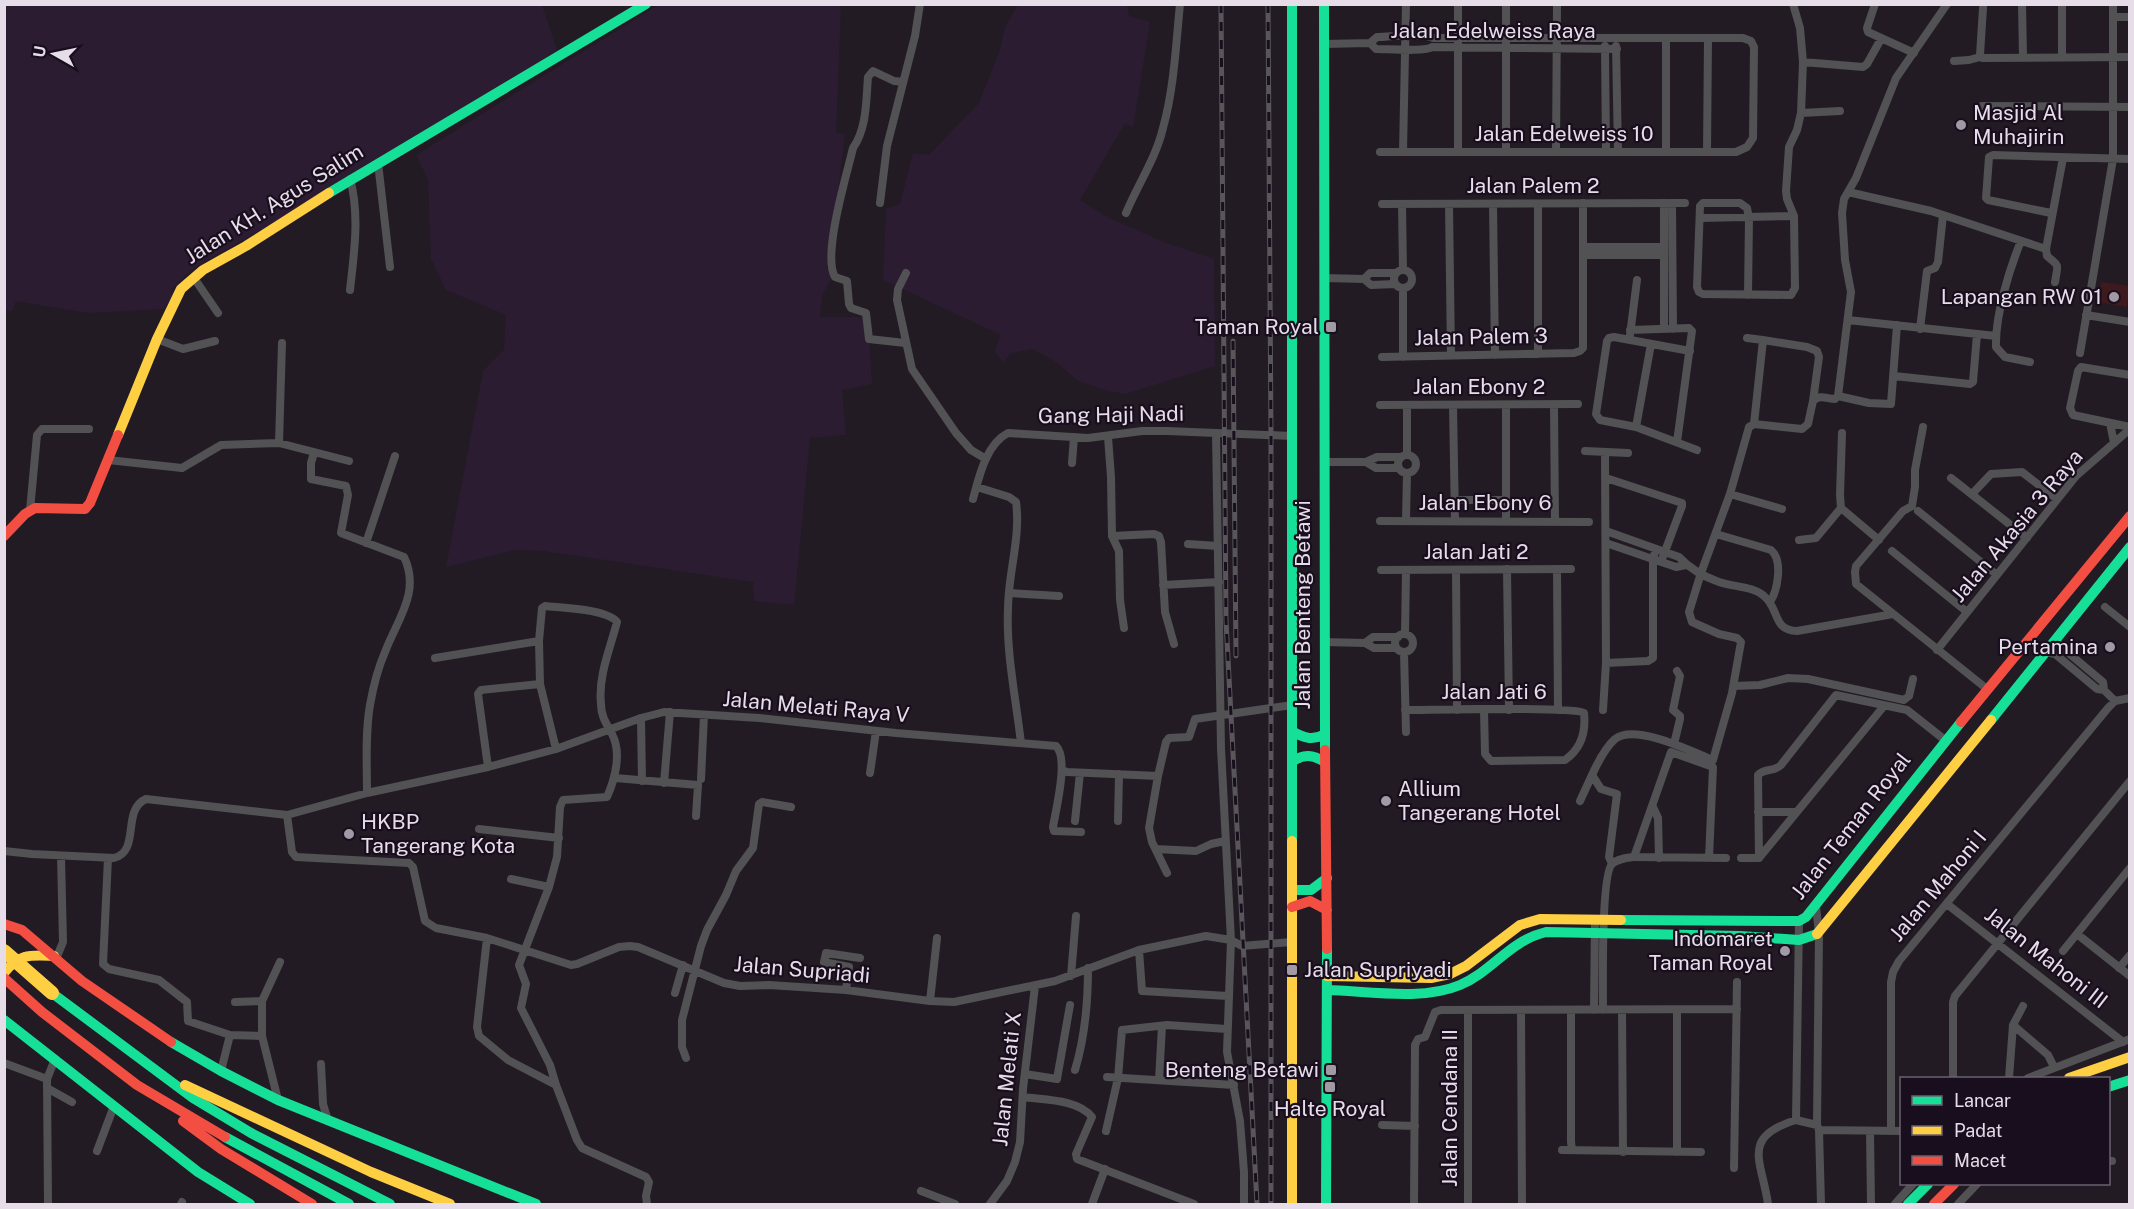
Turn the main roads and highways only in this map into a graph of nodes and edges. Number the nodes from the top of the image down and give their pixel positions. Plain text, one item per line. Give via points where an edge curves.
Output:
1 (646, 4) edge
2 (1292, 4) edge
3 (1324, 4) edge
4 (2130, 516) edge
5 (4, 536) edge
6 (2130, 547) edge
7 (2108, 560) junction
8 (1292, 732) junction
9 (1325, 734) junction
10 (1292, 762) junction
11 (1325, 762) junction
12 (1933, 773) junction
13 (1327, 878) junction
14 (1292, 890) junction
15 (1292, 907) junction
16 (1327, 910) junction
17 (4, 924) edge
18 (1546, 925) junction
19 (4, 951) edge
20 (57, 956) junction
21 (4, 973) edge
22 (4, 978) edge
23 (1327, 983) junction
24 (4, 1020) edge
25 (2130, 1057) edge
26 (150, 1068) junction
27 (2072, 1077) edge
28 (2130, 1080) edge
29 (138, 1085) junction
30 (2110, 1087) edge
31 (1927, 1185) edge
32 (1953, 1185) edge
33 (250, 1204) edge
34 (312, 1204) edge
35 (349, 1204) edge
36 (390, 1204) edge
37 (450, 1204) edge
38 (536, 1204) edge
39 (1292, 1204) edge
40 (1326, 1204) edge
41 (1908, 1204) edge
42 (1936, 1204) edge

1 - 5 main road, Jalan KH. Agus Salim via 203,270 175,298 90,503 84,509 70,511 40,507 30,510
2 - 8 main road, Jalan Benteng Betawi
3 - 9 main road, Jalan Benteng Betawi
4 - 7 main road, Jalan Teman Royal
6 - 7 main road, Jalan Teman Royal
7 - 12 main road, Jalan Teman Royal via 2057,639
7 - 12 main road, Jalan Teman Royal via 1987,688 1946,740
8 - 9 main road via 1313,740
8 - 10 main road, Jalan Benteng Betawi
9 - 11 main road, Jalan Benteng Betawi
10 - 11 main road via 1306,754
10 - 14 main road, Jalan Benteng Betawi
11 - 13 main road, Jalan Benteng Betawi
12 - 18 main road, Jalan Teman Royal via 1806,917 1798,921 1599,919
12 - 18 main road, Jalan Teman Royal via 1819,933 1809,938 1599,933
13 - 14 main road via 1312,891
13 - 16 main road, Jalan Benteng Betawi
14 - 15 main road, Jalan Benteng Betawi
15 - 16 main road via 1311,900
15 - 39 main road, Jalan Benteng Betawi
16 - 23 main road, Jalan Benteng Betawi
17 - 20 main road via 22,930
18 - 23 main road, Jalan Teman Royal via 1534,920 1520,925 1450,974 1365,984
19 - 26 main road, bridge
20 - 21 main road via 22,956
20 - 38 main road via 82,981 221,1071 278,1100
22 - 29 main road
23 - 40 main road, Jalan Benteng Betawi
24 - 33 main road via 198,1172
25 - 27 main road
26 - 36 main road via 235,1124
26 - 37 main road via 371,1172
28 - 30 main road
29 - 34 main road via 221,1149
29 - 35 main road via 241,1147
31 - 41 main road
32 - 42 main road

